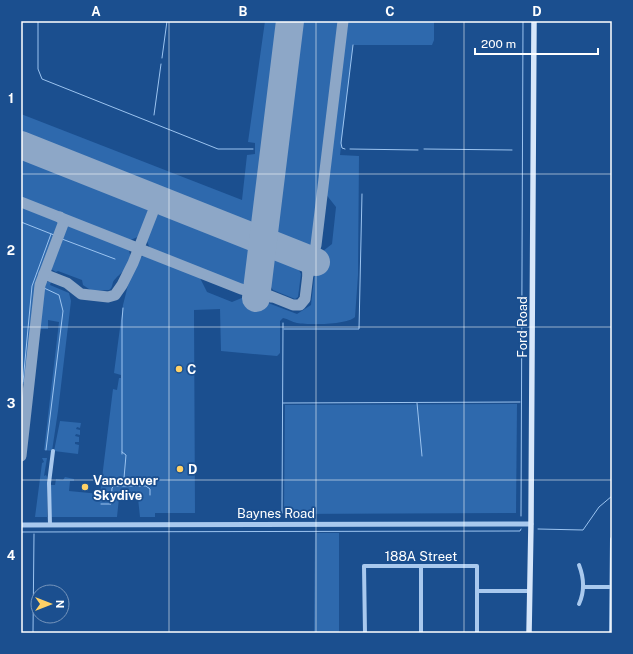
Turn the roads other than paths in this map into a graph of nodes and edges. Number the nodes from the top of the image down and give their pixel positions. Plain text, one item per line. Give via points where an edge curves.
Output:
1 (534, 21) edge
2 (53, 451) dead end
3 (531, 524) junction
4 (21, 525) edge
5 (50, 525) junction
6 (612, 539) edge
7 (579, 565) dead end
8 (422, 566) junction
9 (583, 587) junction
10 (611, 587) edge
11 (477, 591) junction
12 (529, 591) junction
13 (579, 604) dead end
14 (365, 633) edge
15 (421, 633) edge
16 (477, 633) edge
17 (529, 633) edge
18 (611, 633) edge

1 - 3 main road, Ford Road
2 - 5 street via 49,484
3 - 5 street, Baynes Road
3 - 12 main road, Ford Road
4 - 5 street, Baynes Road
6 - 10 street
7 - 9 street via 583,574
8 - 11 street, 188A Street via 477,566
8 - 14 street, 188A Street via 364,566
8 - 15 street
9 - 10 street
9 - 13 street via 583,596
10 - 18 street
11 - 12 street
11 - 16 street
12 - 17 main road, Ford Road

